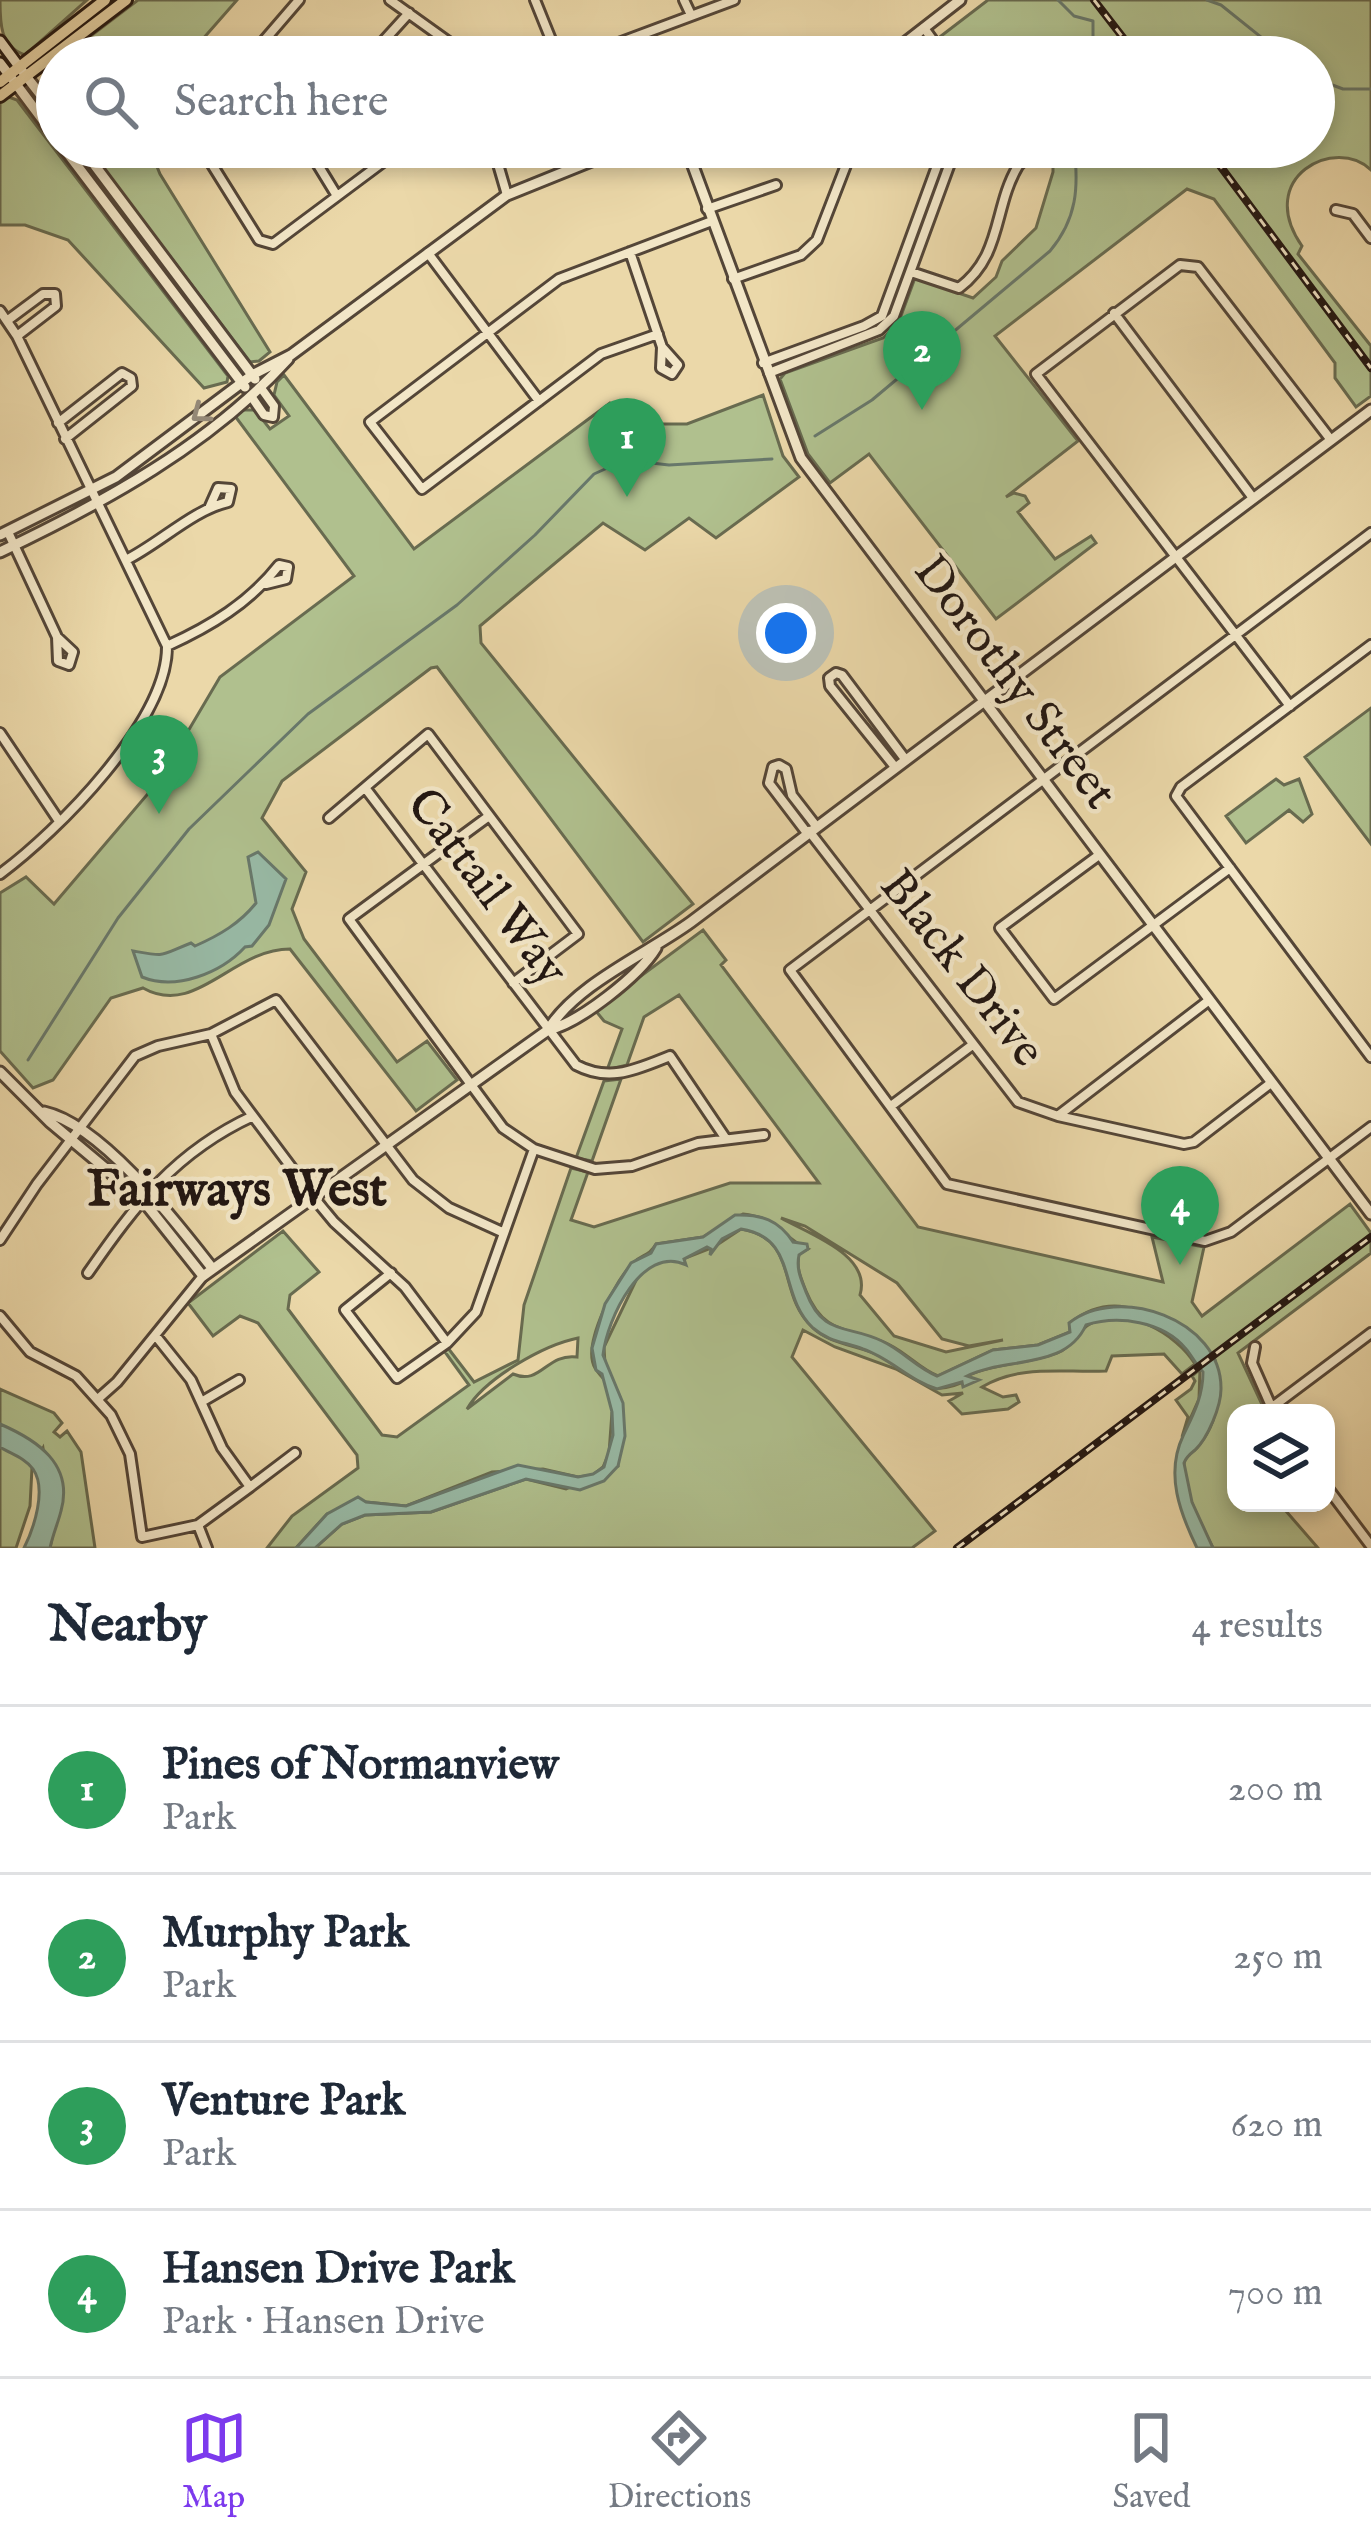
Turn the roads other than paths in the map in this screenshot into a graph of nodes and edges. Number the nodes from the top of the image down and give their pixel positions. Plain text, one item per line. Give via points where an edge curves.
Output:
1 (105, 0) edge
2 (126, 0) edge
3 (299, 0) edge
4 (390, 0) edge
5 (535, 0) edge
6 (684, 0) edge
7 (734, 0) edge
8 (960, 0) edge
9 (409, 13) junction
10 (691, 15) junction
11 (920, 32) junction
12 (643, 34) joint
13 (62, 36) edge
14 (74, 36) edge
15 (269, 36) edge
16 (388, 36) edge
17 (441, 36) edge
18 (549, 36) edge
19 (638, 36) edge
20 (913, 36) edge
21 (922, 36) edge
22 (924, 36) edge
23 (0, 41) edge
24 (0, 63) edge
25 (14, 77) edge
26 (0, 96) edge
27 (36, 109) edge
28 (80, 168) edge
29 (96, 168) edge
30 (214, 168) edge
31 (320, 168) edge
32 (375, 168) edge
33 (499, 168) edge
34 (574, 168) edge
35 (693, 168) edge
36 (845, 168) edge
37 (938, 168) edge
38 (947, 168) edge
39 (1018, 168) edge
40 (776, 185) dead end
41 (507, 195) junction
42 (337, 196) junction
43 (707, 209) junction
44 (1336, 210) dead end
45 (712, 221) junction
46 (1371, 238) edge
47 (428, 252) junction
48 (630, 252) junction
49 (906, 270) junction
50 (733, 279) junction
51 (0, 311) edge
52 (1114, 313) junction
53 (8, 320) junction
54 (487, 332) junction
55 (658, 334) junction
56 (17, 336) junction
57 (662, 347) dead end
58 (291, 355) junction
59 (765, 368) junction
60 (246, 379) junction
61 (261, 388) junction
62 (251, 396) junction
63 (539, 401) junction
64 (1371, 410) edge
65 (58, 423) junction
66 (64, 439) junction
67 (1331, 440) junction
68 (90, 490) junction
69 (1253, 498) junction
70 (97, 503) junction
71 (210, 506) dead end
72 (1371, 533) edge
73 (4, 534) edge
74 (14, 545) junction
75 (0, 552) edge
76 (1176, 557) junction
77 (126, 560) junction
78 (266, 584) dead end
79 (1234, 635) junction
80 (57, 637) dead end
81 (1371, 645) edge
82 (167, 646) junction
83 (984, 702) junction
84 (1289, 706) junction
85 (0, 733) edge
86 (905, 759) junction
87 (895, 767) junction
88 (1042, 780) junction
89 (366, 789) junction
90 (489, 816) junction
91 (329, 818) dead end
92 (59, 821) junction
93 (811, 830) junction
94 (1099, 855) junction
95 (424, 865) junction
96 (1230, 868) junction
97 (0, 874) edge
98 (870, 911) junction
99 (1153, 927) junction
100 (513, 983) junction
101 (1208, 1000) junction
102 (548, 1030) junction
103 (211, 1034) junction
104 (971, 1046) junction
105 (1371, 1057) edge
106 (0, 1072) edge
107 (1271, 1084) junction
108 (471, 1085) junction
109 (891, 1106) junction
110 (253, 1116) junction
111 (1058, 1116) junction
112 (1371, 1127) edge
113 (75, 1134) junction
114 (764, 1135) dead end
115 (726, 1138) junction
116 (386, 1148) junction
117 (534, 1149) junction
118 (1328, 1159) junction
119 (151, 1189) junction
120 (315, 1198) junction
121 (142, 1199) junction
122 (1371, 1214) edge
123 (502, 1232) junction
124 (0, 1240) edge
125 (208, 1272) junction
126 (88, 1273) dead end
127 (392, 1274) junction
128 (0, 1316) edge
129 (1371, 1333) edge
130 (155, 1335) junction
131 (447, 1343) junction
132 (1256, 1347) dead end
133 (239, 1380) dead end
134 (99, 1398) junction
135 (202, 1401) junction
136 (1269, 1404) edge
137 (1280, 1404) edge
138 (295, 1454) dead end
139 (250, 1487) junction
140 (1335, 1498) edge
141 (197, 1525) junction
142 (1371, 1546) edge
143 (207, 1548) edge

1 - 13 main road
2 - 14 main road
3 - 15 street
4 - 9 street
5 - 18 street
6 - 10 street
7 - 10 street
8 - 11 street
9 - 16 street
9 - 17 street
10 - 12 street
11 - 20 street
11 - 21 street
11 - 22 street
12 - 19 street
23 - 25 street
24 - 25 street
25 - 26 main road
25 - 27 street
28 - 60 street
29 - 60 street
30 - 42 street via 259,240 273,244
31 - 42 street
32 - 42 street
33 - 41 street
34 - 41 street
35 - 43 street, Dorothy Street
36 - 50 street via 817,240 801,255
37 - 49 street
38 - 49 street
39 - 49 street via 981,272 959,288
40 - 43 street
41 - 47 street
43 - 45 street, Dorothy Street
44 - 46 street via 1353,214
45 - 48 street
45 - 50 street, Dorothy Street
47 - 54 street
47 - 58 street
48 - 54 street via 559,279
48 - 55 street
49 - 59 street via 888,324
50 - 59 street, Dorothy Street
51 - 53 street
52 - 67 street via 1180,265 1198,267
52 - 69 street
52 - 76 street via 1036,374
53 - 56 street
53 - 56 street via 55,294 56,306
54 - 63 street
54 - 63 street via 370,422 422,489
55 - 57 street
55 - 63 street via 601,354
56 - 65 street
58 - 60 street
58 - 61 street
59 - 83 street, Dorothy Street via 805,465
60 - 61 street
60 - 62 street
60 -> 68 street
61 - 62 street
61 - 62 street via 273,417
62 - 70 street
64 - 67 street
65 - 66 street
65 - 66 street via 122,373 131,378 132,386
66 - 68 street
67 - 69 street
68 - 70 street
68 - 73 street
69 - 76 street
70 - 74 street
70 - 77 street
71 - 77 street
72 - 79 street
73 - 74 street
74 - 75 street
74 - 80 street
76 - 79 street
76 - 83 street
77 - 82 street
78 - 82 street via 212,625
79 - 84 street
79 - 88 street
81 - 84 street
82 - 92 street via 165,675 127,746
83 - 86 street
83 - 88 street, Dorothy Street
84 - 96 street via 1176,796
85 - 92 street
86 - 87 street
86 - 87 street via 836,673 830,686
87 - 93 street
88 - 94 street, Dorothy Street
88 - 98 street
89 - 90 street via 428,734
89 - 91 street
89 - 95 street, Cattail Way
90 - 95 street
90 - 100 street via 578,934
92 - 97 street
93 - 93 street via 786,769 772,767 769,783
93 - 98 street, Black Drive
93 - 102 street via 557,1015
94 - 99 street, Dorothy Street
94 - 99 street via 1000,928 1054,999
95 - 100 street, Cattail Way
95 - 108 street via 349,919
96 - 99 street
96 - 105 street
98 - 104 street, Black Drive
98 - 109 street via 790,970
99 - 101 street, Dorothy Street
100 - 102 street, Cattail Way
101 - 107 street, Dorothy Street
101 - 111 street
102 - 108 street
102 - 115 street, Cattail Way via 596,1075 670,1056
103 - 110 street
103 - 113 street via 135,1056
103 - 116 street via 276,1000
104 - 109 street
104 - 111 street, Black Drive via 1018,1102
106 - 113 street via 50,1122
107 - 111 street, Black Drive via 1184,1144
107 - 118 street, Dorothy Street
108 - 116 street
108 - 117 street via 503,1128
109 - 118 street via 946,1184 1205,1240 1232,1232
110 - 119 street via 201,1143
110 - 120 street
112 - 118 street
113 - 119 street
113 - 121 street
113 - 124 street
114 - 115 street
115 - 117 street via 613,1169
116 - 120 street
116 - 123 street via 429,1194
117 - 123 street
118 - 122 street, Dorothy Street
119 - 121 street
119 - 125 street
120 - 125 street
120 - 127 street
121 - 125 street
121 - 126 street
123 - 131 street via 476,1312
125 - 130 street
127 - 131 street
127 - 131 street via 345,1310 397,1378
128 - 134 street via 30,1352
129 - 137 street
130 - 134 street
130 - 135 street
132 - 136 street via 1252,1363
133 - 135 street
134 - 141 street via 130,1454 142,1537
135 - 139 street
138 - 139 street
139 - 141 street
140 - 142 street
141 - 143 street

